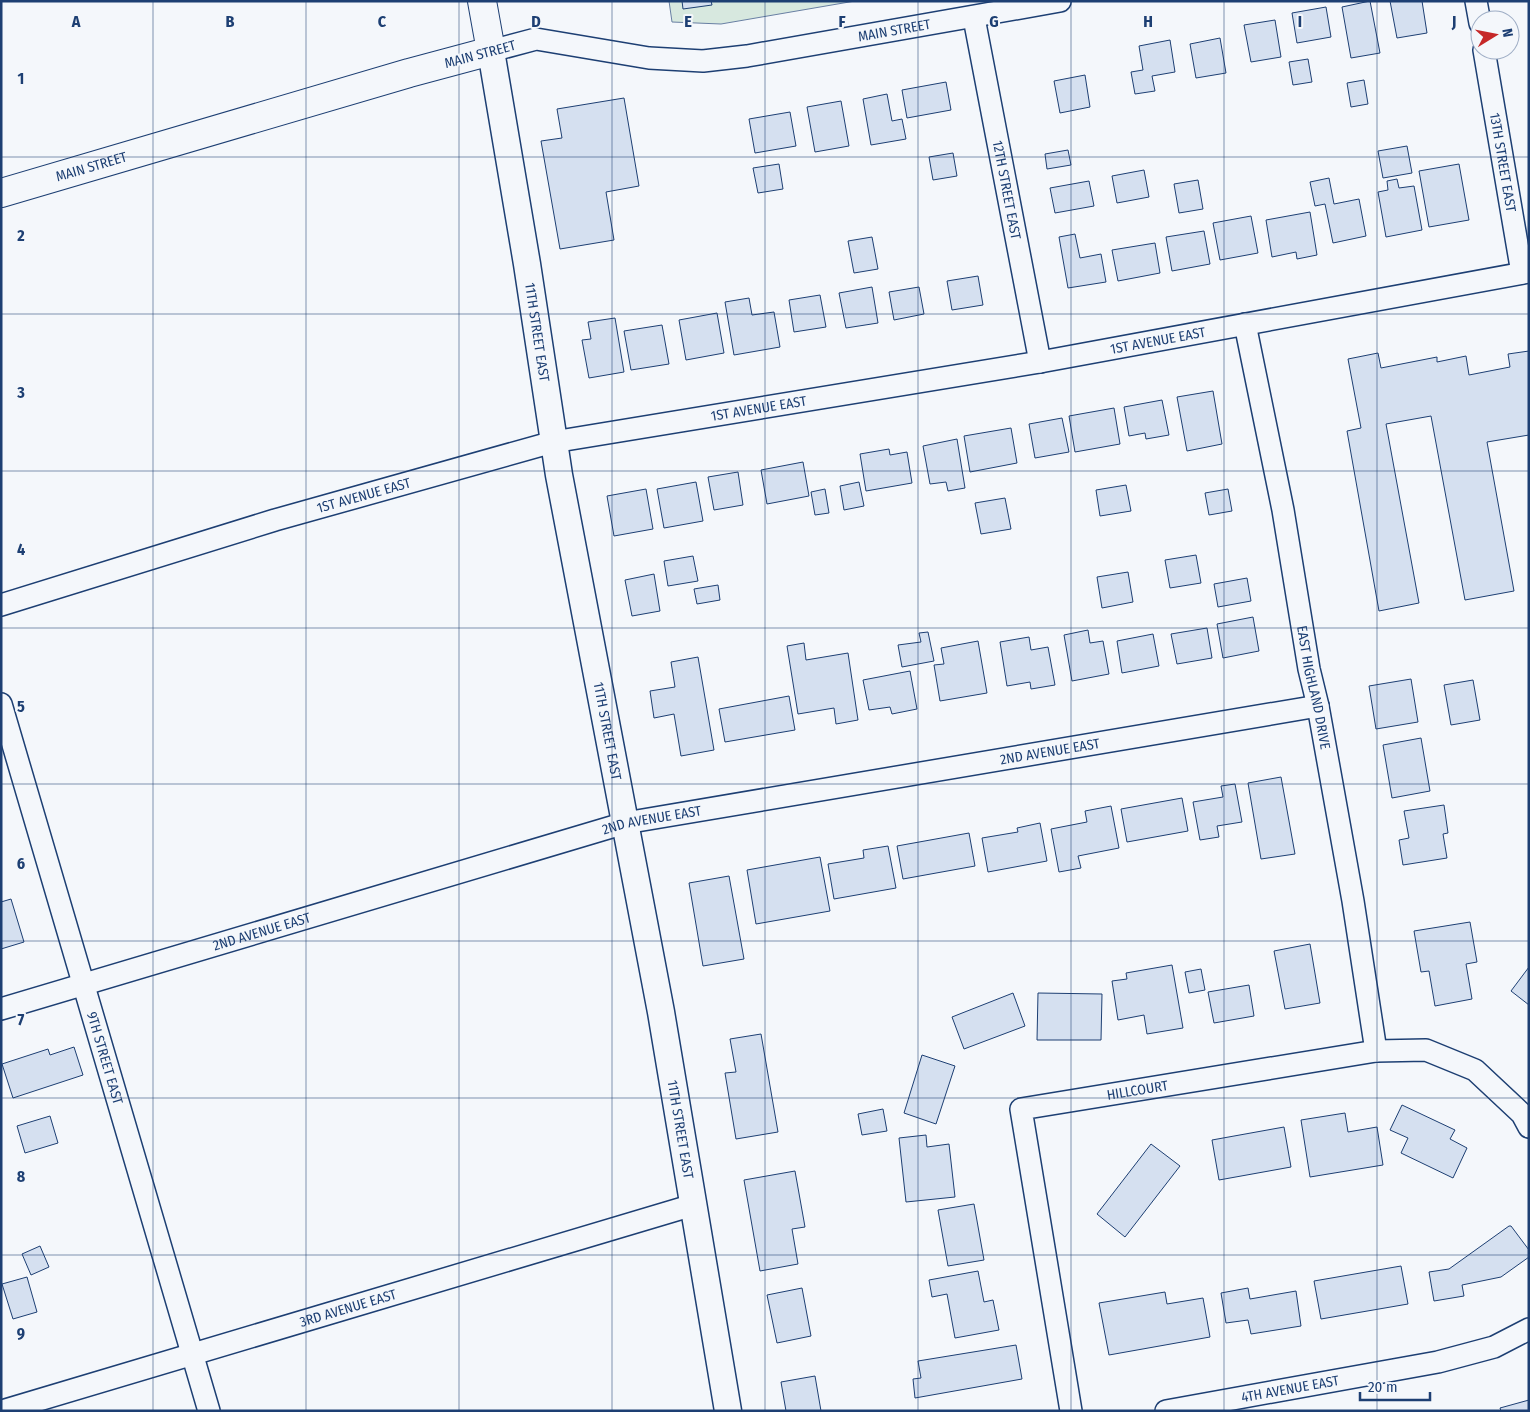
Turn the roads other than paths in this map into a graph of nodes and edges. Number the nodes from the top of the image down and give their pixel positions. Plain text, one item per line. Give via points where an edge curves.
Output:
1 (482, 1) edge
2 (1060, 1) edge
3 (974, 18) junction
4 (491, 51) junction
5 (1486, 60) edge
6 (1, 193) edge
7 (1525, 273) edge
8 (1245, 324) junction
9 (1040, 362) junction
10 (553, 442) junction
11 (1, 605) edge
12 (1, 704) edge
13 (1318, 706) junction
14 (626, 823) junction
15 (84, 984) junction
16 (1, 1009) edge
17 (1376, 1051) junction
18 (1529, 1127) edge
19 (693, 1205) junction
20 (1529, 1328) edge
21 (192, 1355) junction
22 (2, 1411) edge
23 (209, 1411) edge
24 (728, 1411) edge
25 (1071, 1411) edge
26 (1166, 1411) edge

1 - 4 main road
2 - 3 street, MAIN STREET
3 - 4 street, MAIN STREET via 703,61 649,58 536,39
3 - 9 street, 12TH STREET EAST
4 - 6 main road, MAIN STREET
4 - 10 street, 11TH STREET EAST
5 - 7 street, 13TH STREET EAST
7 - 8 street, 1ST AVENUE EAST
8 - 9 street, 1ST AVENUE EAST
8 - 13 street, EAST HIGHLAND DRIVE
9 - 10 street, 1ST AVENUE EAST
10 - 11 street, 1ST AVENUE EAST via 275,520
10 - 14 street, 11TH STREET EAST
12 - 15 street, 9TH STREET EAST
13 - 14 street, 2ND AVENUE EAST
13 - 17 street, EAST HIGHLAND DRIVE via 1354,901
14 - 15 street, 2ND AVENUE EAST
14 - 19 street, 11TH STREET EAST
15 - 16 street, 2ND AVENUE EAST
15 - 21 street, 9TH STREET EAST
17 - 18 street, HILLCOURT via 1426,1050 1475,1070 1522,1114
17 - 25 street, HILLCOURT via 1020,1109
19 - 21 street, 3RD AVENUE EAST
19 - 24 street, 11TH STREET EAST
20 - 26 street, 4TH AVENUE EAST via 1494,1348 1438,1362
21 - 22 street, 3RD AVENUE EAST
21 - 23 street, 9TH STREET EAST

